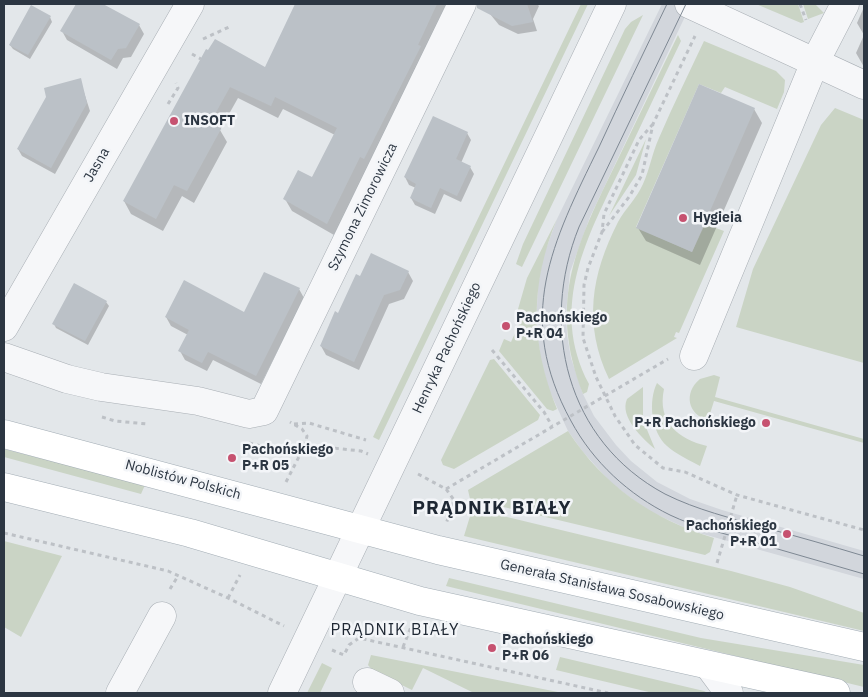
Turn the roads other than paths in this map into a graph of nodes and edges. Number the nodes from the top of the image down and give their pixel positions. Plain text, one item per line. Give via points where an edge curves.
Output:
1 (190, 4) edge
2 (462, 4) edge
3 (612, 4) edge
4 (689, 4) edge
5 (845, 4) edge
6 (815, 62) junction
7 (864, 85) edge
8 (4, 327) edge
9 (684, 355) road end
10 (4, 356) edge
11 (4, 434) edge
12 (4, 487) edge
13 (361, 530) junction
14 (338, 578) junction
15 (162, 616) dead end
16 (864, 647) edge
17 (709, 666) junction
18 (782, 688) edge
19 (120, 693) edge
20 (282, 693) edge
21 (729, 693) edge
22 (836, 693) edge

1 - 8 street, Jasna
2 - 10 street, Szymona Zimorowicza via 264,410 249,414 198,401 101,387
3 - 13 street, Henryka Pachońskiego
4 - 6 street
5 - 6 street
6 - 7 street
6 - 9 street
11 - 13 main road, Noblistów Polskich
12 - 14 main road via 190,533
13 - 14 street, Henryka Pachońskiego
13 - 16 main road, Generała Stanisława Sosabowskiego
14 - 17 main road via 420,601
14 - 20 street, Henryka Pachońskiego
15 - 19 street
17 - 18 main road
17 - 21 street
18 - 22 main road

